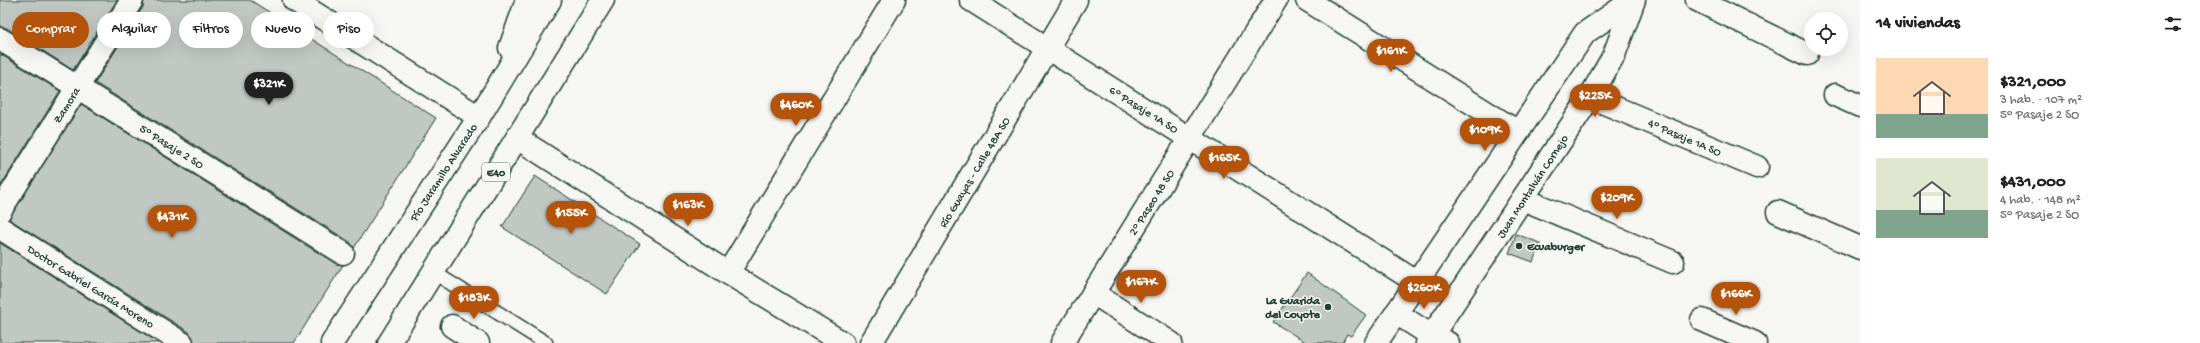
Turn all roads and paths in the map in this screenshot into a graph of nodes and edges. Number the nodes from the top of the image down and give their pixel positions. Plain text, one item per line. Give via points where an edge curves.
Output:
1 (132, 0) edge
2 (294, 0) edge
3 (527, 0) edge
4 (550, 0) edge
5 (603, 0) edge
6 (894, 0) edge
7 (971, 0) edge
8 (1076, 0) edge
9 (1276, 0) edge
10 (1308, 0) edge
11 (1634, 0) edge
12 (1696, 0) edge
13 (0, 39) edge
14 (1048, 50) junction
15 (1804, 53) edge
16 (78, 87) junction
17 (493, 93) junction
18 (1835, 95) dead end
19 (1590, 97) junction
20 (1860, 106) edge
21 (479, 117) junction
22 (1518, 132) junction
23 (517, 138) junction
24 (1190, 139) junction
25 (1757, 167) dead end
26 (1523, 199) junction
27 (0, 211) edge
28 (1778, 212) dead end
29 (0, 228) edge
30 (1860, 248) edge
31 (343, 253) dead end
32 (1673, 262) dead end
33 (433, 272) junction
34 (728, 273) junction
35 (1418, 283) junction
36 (1093, 293) junction
37 (1396, 313) junction
38 (1702, 320) dead end
39 (452, 326) dead end
40 (1436, 341) edge
41 (182, 343) edge
42 (332, 343) edge
43 (389, 343) edge
44 (478, 343) edge
45 (546, 343) edge
46 (843, 343) edge
47 (871, 343) edge
48 (1062, 343) edge
49 (1172, 343) edge
50 (1376, 343) edge
51 (1755, 343) edge

1 - 16 main road, Zamora
2 - 21 main road
3 - 17 main road
4 - 17 main road, Pío Jaramillo Alvarado
5 - 23 main road, E40
6 - 34 main road
7 - 14 main road, 6° Pasaje 1A SO
8 - 14 main road, Río Guayas - Calle 48A SO
9 - 24 main road, 2° Paseo 48 SO
10 - 22 main road
11 - 19 main road, Juan Montalván Cornejo via 1614,55
11 - 22 main road, Juan Montalván Cornejo via 1585,33
12 - 15 main road
13 - 16 main road, 5° Pasaje 2 SO
14 - 24 main road, 6° Pasaje 1A SO
14 - 47 main road, Río Guayas - Calle 48A SO
16 - 27 main road, Zamora
16 - 31 main road, 5° Pasaje 2 SO
17 - 21 main road, Pío Jaramillo Alvarado
18 - 20 main road
19 - 25 main road, 4° Pasaje 1A SO
19 - 26 main road, Juan Montalván Cornejo
21 - 42 main road, Pío Jaramillo Alvarado
22 - 35 main road, Juan Montalván Cornejo
23 - 33 main road, E40
23 - 34 main road
24 - 35 main road, 6° Pasaje 1A SO
24 - 36 main road, 2° Paseo 48 SO
26 - 32 main road
26 - 40 main road, Juan Montalván Cornejo
28 - 30 main road
29 - 41 main road, Doctor Gabriel García Moreno
33 - 43 main road, E40
33 - 45 lane
34 - 46 main road
35 - 37 main road, Juan Montalván Cornejo
36 - 48 main road, 2° Paseo 48 SO
36 - 49 main road
37 - 40 main road
37 - 50 main road, Juan Montalván Cornejo
38 - 51 main road
39 - 44 main road

